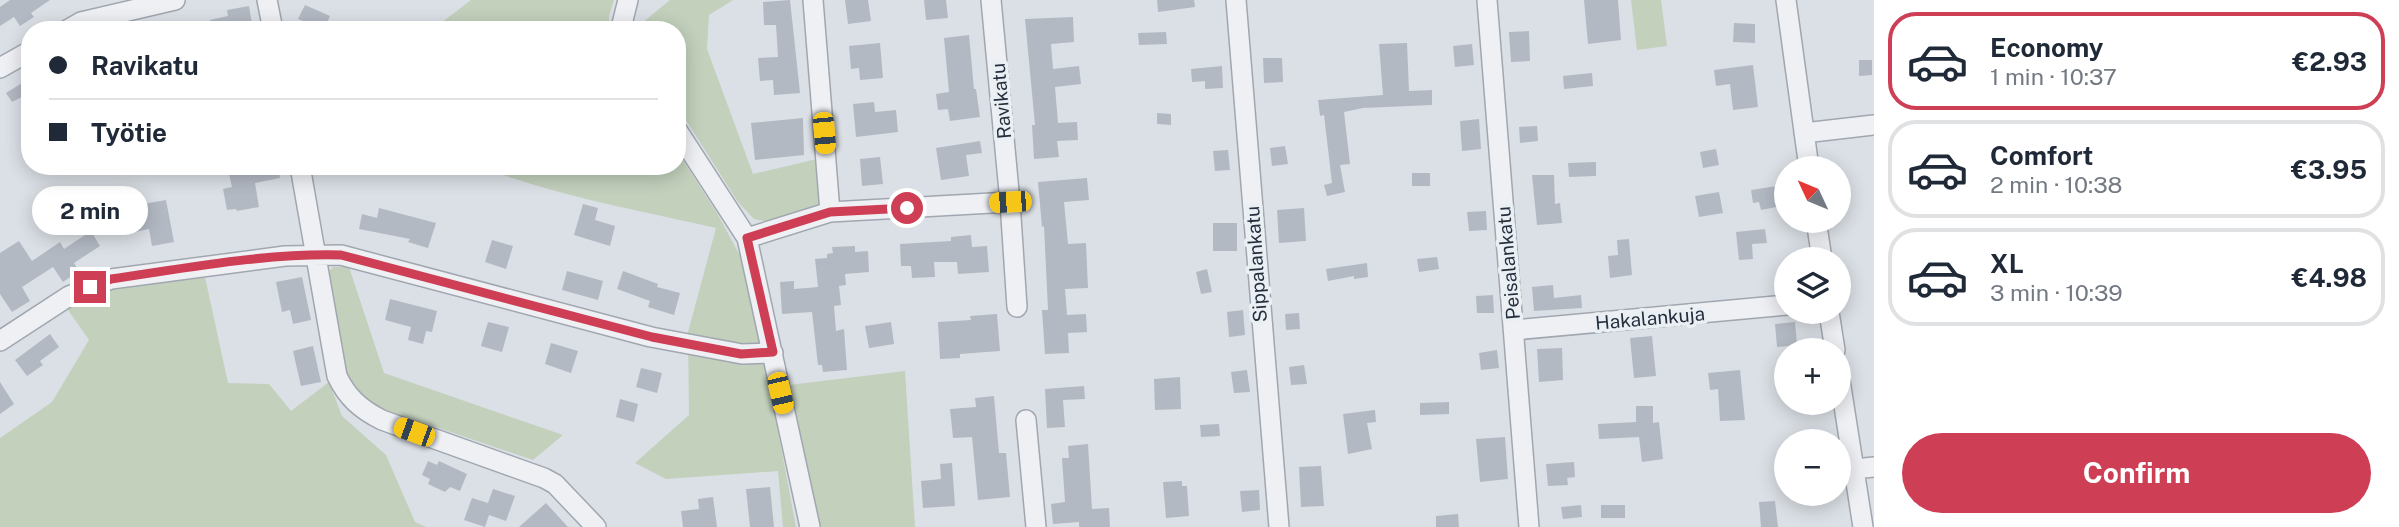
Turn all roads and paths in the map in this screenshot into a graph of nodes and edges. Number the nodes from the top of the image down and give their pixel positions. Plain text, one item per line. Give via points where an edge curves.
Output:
1 (175, 0) edge
2 (267, 0) edge
3 (628, 0) edge
4 (813, 0) edge
5 (991, 0) edge
6 (1236, 0) edge
7 (1487, 0) edge
8 (1786, 0) edge
9 (85, 21) edge
10 (271, 21) edge
11 (623, 21) edge
12 (21, 56) edge
13 (0, 68) edge
14 (1874, 125) edge
15 (1804, 133) junction
16 (686, 144) edge
17 (1807, 156) edge
18 (302, 175) edge
19 (1010, 202) junction
20 (830, 212) junction
21 (747, 238) junction
22 (317, 254) junction
23 (1774, 306) edge
24 (1017, 307) dead end
25 (1514, 330) junction
26 (0, 341) edge
27 (773, 352) junction
28 (1850, 415) edge
29 (1026, 421) dead end
30 (1865, 468) edge
31 (596, 527) edge
32 (810, 527) edge
33 (1036, 527) edge
34 (1279, 527) edge
35 (1529, 527) edge
36 (1863, 527) edge

1 - 9 street
2 - 10 street
3 - 11 street
4 - 20 street
5 - 19 street, Ravikatu
6 - 34 street, Sippalankatu
7 - 25 street, Peisalankatu
8 - 15 street
12 - 13 street
14 - 15 street
15 - 17 street
16 - 21 street
18 - 22 street
19 - 20 street
19 - 24 street, Ravikatu
20 - 21 street
21 - 27 street
22 - 26 street via 111,279 69,296
22 - 27 street via 341,255 652,337 741,354
22 - 31 street via 337,376 346,395 366,412 403,428 544,478
23 - 25 street, Hakalankuja
25 - 35 street, Peisalankatu
27 - 32 street
28 - 30 street
29 - 33 street
30 - 36 street

